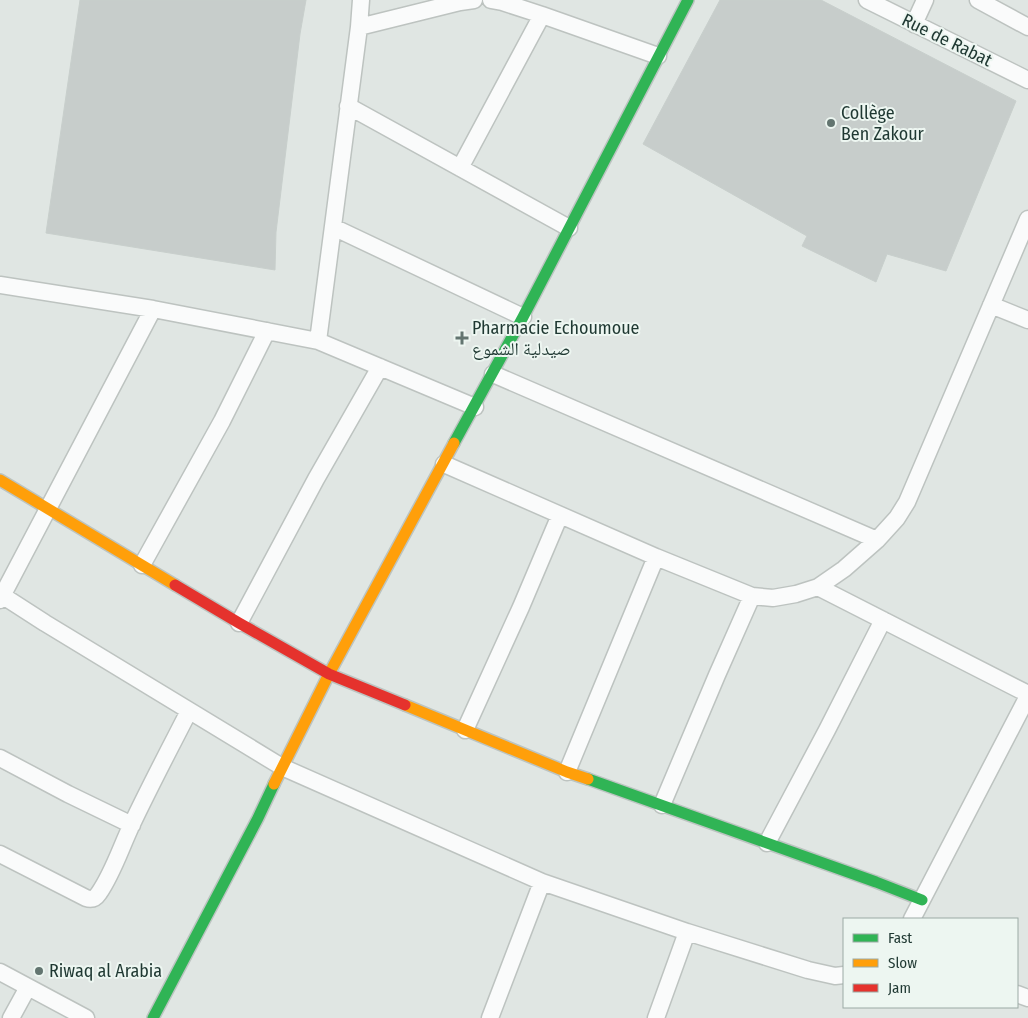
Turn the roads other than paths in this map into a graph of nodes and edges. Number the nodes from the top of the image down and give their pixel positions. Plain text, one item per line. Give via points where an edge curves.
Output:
1 (362, 0) edge
2 (474, 0) edge
3 (491, 0) edge
4 (688, 0) edge
5 (867, 0) edge
6 (925, 0) edge
7 (978, 0) edge
8 (542, 15) junction
9 (914, 24) junction
10 (359, 27) junction
11 (1028, 27) edge
12 (658, 56) junction
13 (1028, 80) edge
14 (348, 106) junction
15 (460, 168) junction
16 (1028, 219) edge
17 (333, 227) junction
18 (569, 228) junction
19 (0, 286) edge
20 (992, 305) junction
21 (154, 309) junction
22 (523, 317) junction
23 (1028, 320) edge
24 (267, 331) junction
25 (318, 341) junction
26 (380, 367) junction
27 (493, 374) junction
28 (475, 408) junction
29 (444, 464) junction
30 (0, 480) edge
31 (48, 508) junction
32 (560, 515) junction
33 (877, 540) junction
34 (656, 557) junction
35 (142, 565) junction
36 (818, 587) junction
37 (752, 596) junction
38 (1, 597) edge
39 (883, 620) junction
40 (239, 623) junction
41 (329, 674) junction
42 (1028, 695) edge
43 (189, 711) junction
44 (465, 730) junction
45 (0, 758) edge
46 (282, 767) junction
47 (567, 772) junction
48 (662, 806) junction
49 (132, 825) junction
50 (767, 843) junction
51 (0, 854) edge
52 (542, 882) junction
53 (922, 900) junction
54 (913, 918) edge
55 (687, 932) junction
56 (0, 972) edge
57 (843, 975) edge
58 (28, 987) junction
59 (11, 1018) edge
60 (86, 1018) edge
61 (153, 1018) edge
62 (490, 1018) edge
63 (656, 1018) edge

1 - 10 street
2 - 10 street
3 - 8 street
4 - 12 street
5 - 9 street, Rue de Rabat
6 - 9 street
7 - 11 street
8 - 12 street
8 - 15 street
9 - 13 street, Rue de Rabat
10 - 14 street
12 - 18 street
14 - 15 street
14 - 17 street
15 - 18 street
16 - 20 street
17 - 22 street
17 - 25 street
18 - 22 street
19 - 21 street
20 - 23 street
20 - 33 street via 908,502
21 - 24 street
21 - 31 street
22 - 27 street
24 - 25 street
24 - 35 street via 222,421
25 - 26 street
26 - 28 street
26 - 40 street
27 - 28 street
27 - 33 street
28 - 29 street
29 - 32 street
29 - 41 street
30 - 31 street
31 - 35 street
31 - 38 street
32 - 34 street
32 - 44 street
33 - 36 street
34 - 37 street
34 - 47 street
35 - 40 street
36 - 37 street via 773,598
36 - 39 street
37 - 48 street
38 - 43 street
39 - 42 street
39 - 50 street
40 - 41 street
41 - 44 street
41 - 46 street
42 - 53 street
43 - 46 street
43 - 49 street
44 - 47 street
45 - 49 street
46 - 52 street
46 - 61 street
47 - 48 street
48 - 50 street
49 - 51 street via 110,873 92,900
50 - 53 street
52 - 55 street
52 - 62 street
53 - 54 street
55 - 57 street via 808,970
55 - 63 street
56 - 58 street
58 - 59 street
58 - 60 street

